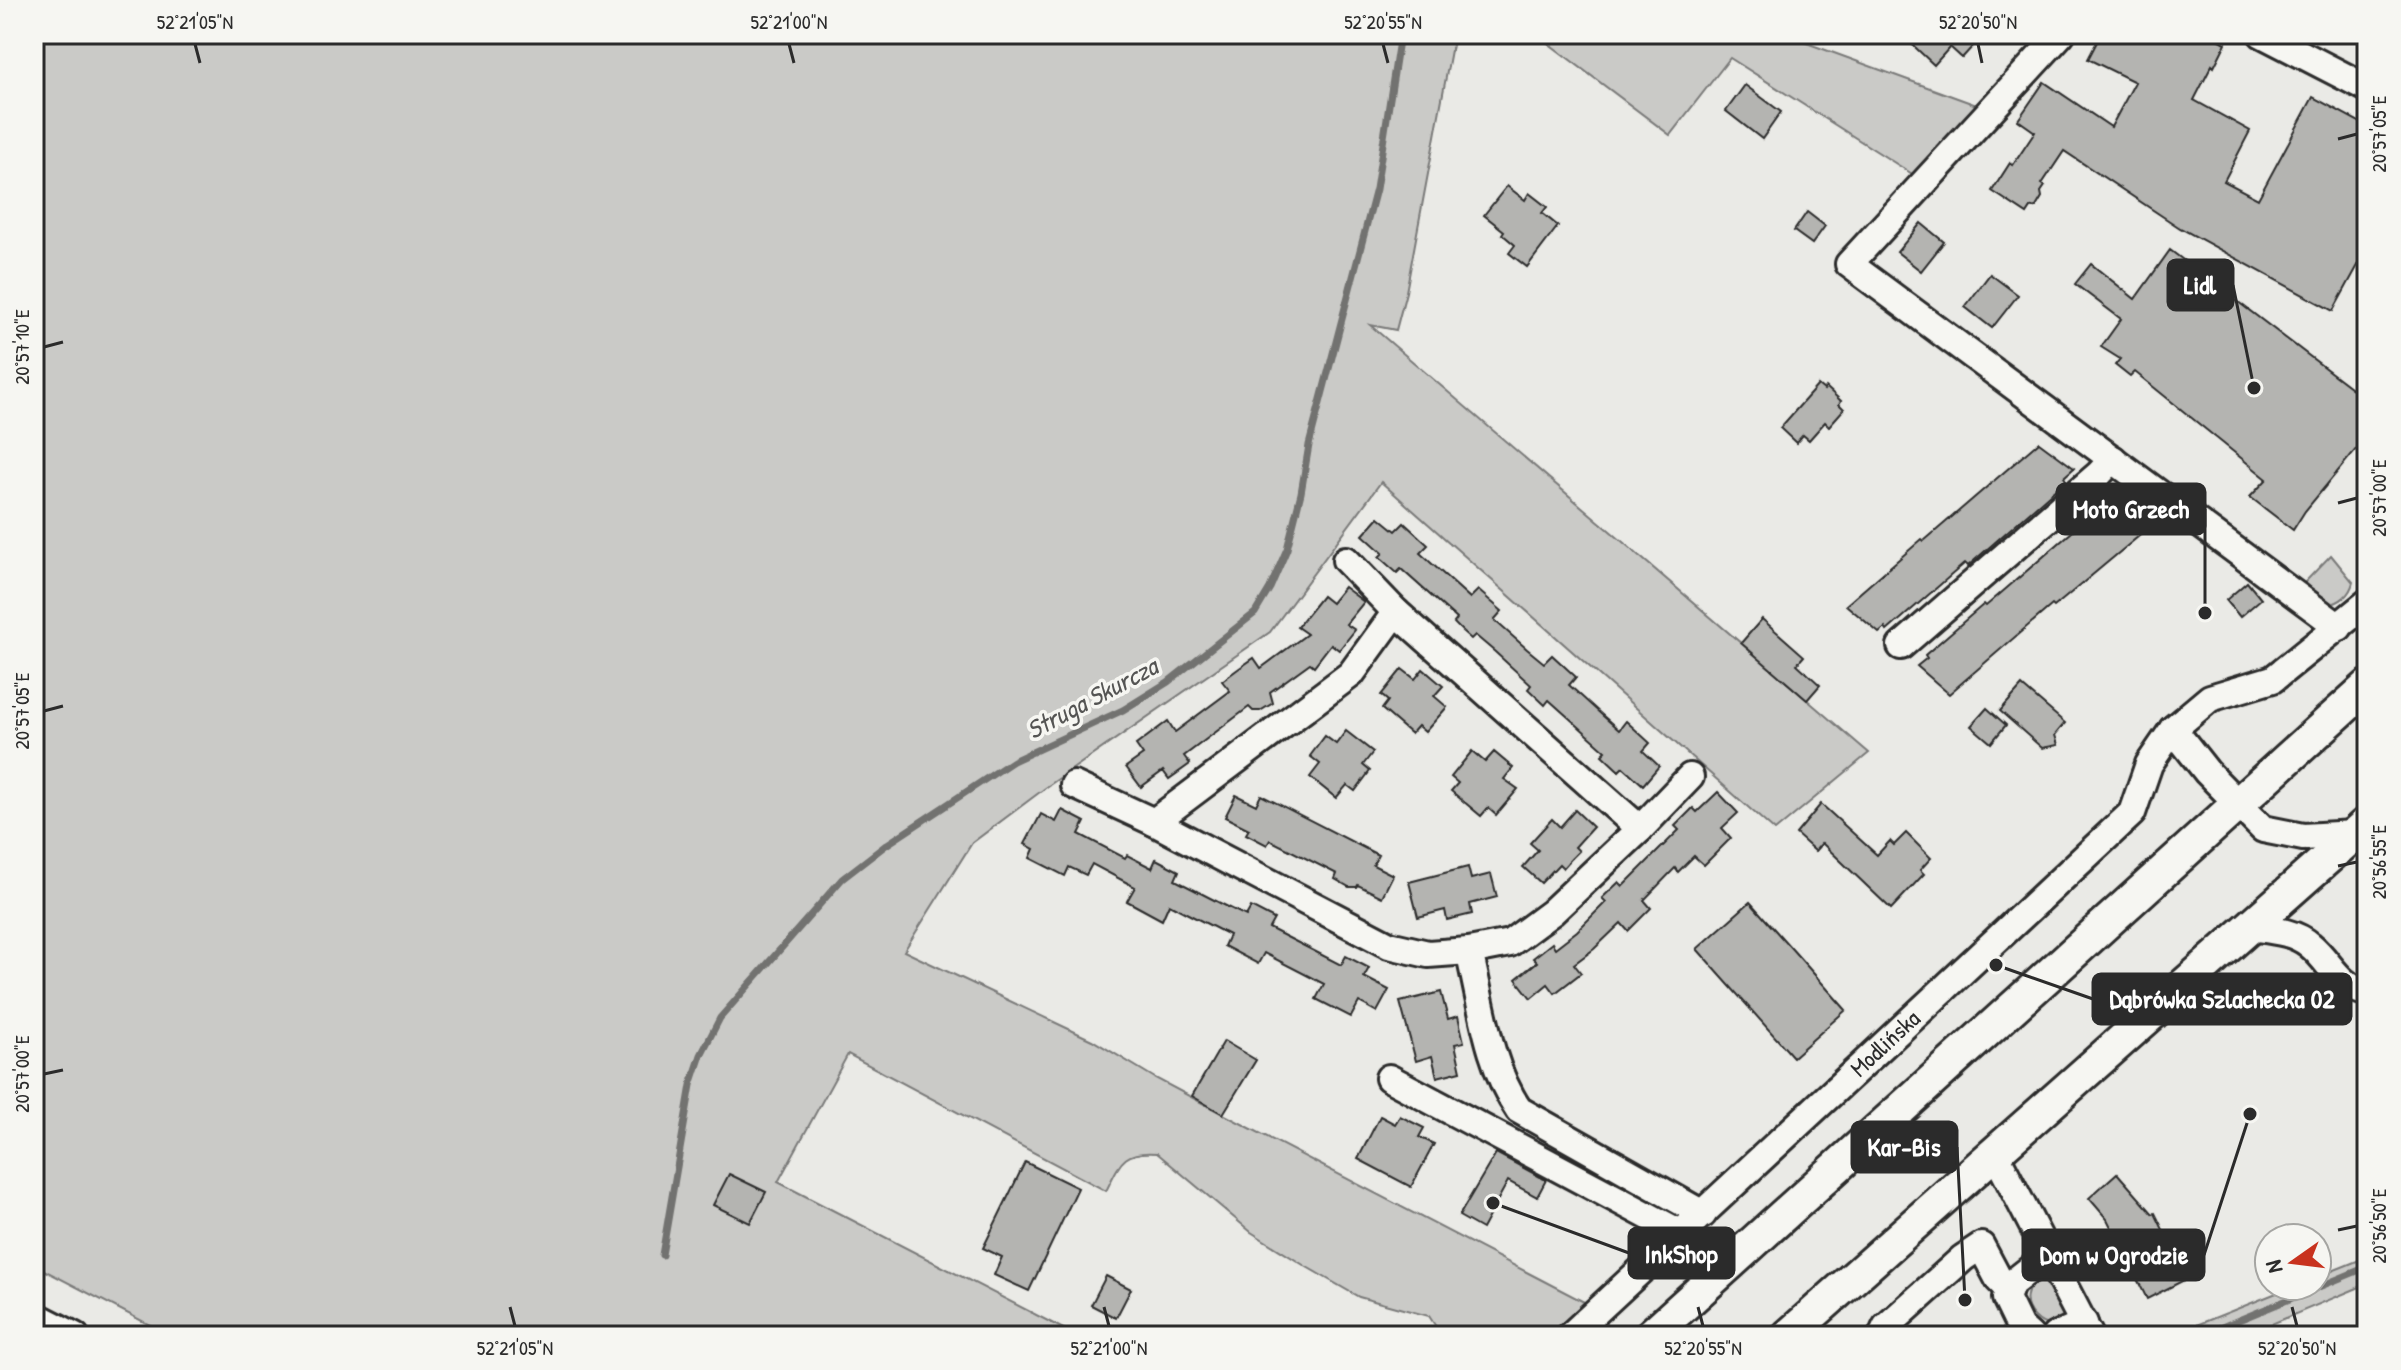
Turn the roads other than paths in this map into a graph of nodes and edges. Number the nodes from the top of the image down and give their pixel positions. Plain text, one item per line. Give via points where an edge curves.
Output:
1 (2061, 34) edge
2 (2262, 34) edge
3 (2367, 88) edge
4 (2106, 467) junction
5 (1346, 560) dead end
6 (2367, 603) edge
7 (1396, 612) junction
8 (2339, 627) junction
9 (1901, 646) dead end
10 (2367, 687) edge
11 (2173, 729) junction
12 (1690, 777) dead end
13 (1074, 785) dead end
14 (2238, 803) junction
15 (1154, 822) junction
16 (2363, 828) edge
17 (1640, 829) junction
18 (2250, 927) junction
19 (1469, 951) junction
20 (2362, 997) edge
21 (1389, 1078) dead end
22 (1995, 1153) junction
23 (1703, 1214) junction
24 (1682, 1234) junction
25 (2048, 1255) junction
26 (2009, 1290) junction
27 (34, 1315) edge
28 (2087, 1330) edge
29 (75, 1336) edge
30 (1570, 1336) edge
31 (1650, 1336) edge
32 (1788, 1336) edge
33 (1882, 1336) edge
34 (2030, 1336) edge
35 (2055, 1336) edge

1 - 4 street via 1849,264
2 - 3 street
4 - 8 street
4 - 9 street
5 - 7 street
6 - 8 street, Modlińska
7 - 15 street via 1351,674
7 - 17 street
8 - 11 street, Modlińska via 2273,679 2210,698
10 - 14 main road
11 - 14 street
11 - 23 street, Modlińska via 2149,764 2132,813
12 - 17 street
13 - 15 street
14 - 16 street via 2263,829 2303,837
14 - 31 main road
15 - 19 street via 1389,945 1428,954
16 - 18 main road
17 - 19 street via 1552,912 1510,943
18 - 20 street via 2284,932 2308,943
18 - 22 main road
19 - 23 street via 1495,1059 1505,1090 1519,1110
21 - 24 street
22 - 25 street
22 - 32 main road
23 - 24 street, Modlińska
24 - 30 street, Modlińska
25 - 26 street
25 - 28 street
26 - 33 street via 1981,1246
26 - 34 street via 2006,1298
27 - 29 street
28 - 35 street

